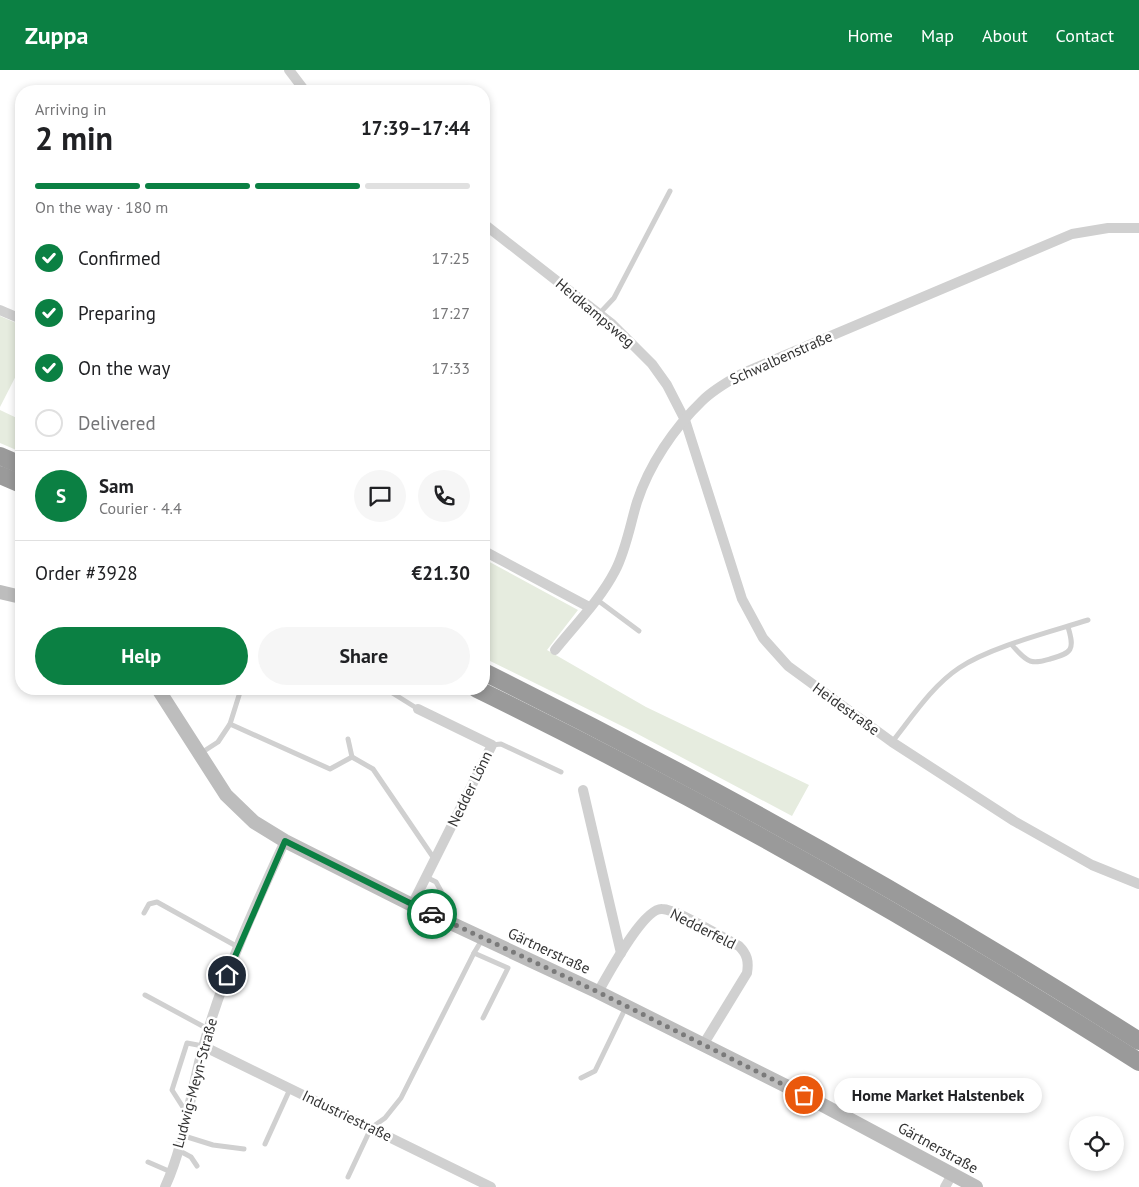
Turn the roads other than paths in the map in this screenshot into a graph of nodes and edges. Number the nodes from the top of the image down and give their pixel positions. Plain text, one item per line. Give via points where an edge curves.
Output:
1 (289, 70) edge
2 (300, 85) edge
3 (670, 192) dead end
4 (1139, 228) edge
5 (490, 229) edge
6 (0, 310) edge
7 (599, 314) junction
8 (15, 316) edge
9 (685, 420) junction
10 (0, 456) edge
11 (15, 462) edge
12 (0, 475) edge
13 (15, 481) edge
14 (490, 554) edge
15 (0, 592) edge
16 (15, 596) edge
17 (593, 603) junction
18 (1088, 620) dead end
19 (1068, 626) junction
20 (639, 631) dead end
21 (1012, 646) junction
22 (556, 650) dead end
23 (490, 675) edge
24 (162, 695) edge
25 (239, 695) edge
26 (396, 695) edge
27 (489, 695) edge
28 (418, 709) joint
29 (230, 724) junction
30 (348, 739) dead end
31 (892, 742) junction
32 (492, 746) junction
33 (198, 755) junction
34 (352, 757) junction
35 (561, 772) dead end
36 (584, 790) dead end
37 (285, 841) junction
38 (435, 860) junction
39 (426, 877) junction
40 (1139, 884) edge
41 (447, 902) dead end
42 (412, 905) junction
43 (144, 913) dead end
44 (483, 938) junction
45 (238, 947) junction
46 (474, 953) junction
47 (514, 953) junction
48 (621, 953) junction
49 (508, 968) junction
50 (598, 992) junction
51 (145, 995) dead end
52 (626, 1007) junction
53 (483, 1018) dead end
54 (209, 1029) junction
55 (1139, 1041) edge
56 (703, 1045) junction
57 (203, 1046) junction
58 (1139, 1062) edge
59 (581, 1078) dead end
60 (290, 1088) junction
61 (186, 1112) junction
62 (371, 1128) junction
63 (181, 1135) junction
64 (265, 1144) dead end
65 (178, 1149) junction
66 (244, 1149) dead end
67 (148, 1162) dead end
68 (198, 1166) dead end
69 (171, 1172) junction
70 (953, 1173) junction
71 (348, 1178) dead end
72 (165, 1187) edge
73 (491, 1187) edge
74 (945, 1187) edge
75 (976, 1187) edge

1 - 2 street
3 - 7 lane via 614,298
4 - 9 street, Schwalbenstraße via 1108,228 1072,234 743,373 702,400
5 - 7 street, Heidkampsweg
6 - 8 street
7 - 9 street, Heidkampsweg via 652,364 668,385
9 - 17 street, Schwalbenstraße via 650,471 637,500 616,570
9 - 31 street, Heidestraße via 742,599 763,638 788,666
10 - 11 highway
12 - 13 highway
14 - 17 street
15 - 16 street
17 - 20 lane
17 - 22 street, Schwalbenstraße
18 - 19 lane
19 - 21 lane
19 - 21 lane via 1073,642 1068,653 1062,656 1030,661
21 - 31 lane via 978,657 958,668 940,683
23 - 55 highway via 817,849 988,948
24 - 33 street, Gärtnerstraße
25 - 29 lane
26 - 28 lane
27 - 58 highway via 626,765 829,876 976,961
28 - 32 street, Nedder Lönn
29 - 33 lane via 218,742
29 - 34 lane via 330,769
30 - 34 lane
31 - 40 street, Heidestraße via 1055,845 1092,865
32 - 35 lane via 501,744
32 - 38 street, Nedder Lönn
33 - 37 street, Gärtnerstraße via 226,795 254,822
34 - 38 lane via 372,769
36 - 48 street
37 - 42 street, Gärtnerstraße
37 - 45 street, Ludwig-Meyn-Straße
38 - 39 street, Nedder Lönn
39 - 41 lane via 436,882
39 - 42 street, Nedder Lönn
42 - 44 street, Gärtnerstraße
43 - 45 lane via 149,904 157,902
44 - 46 lane
44 - 47 street, Gärtnerstraße
45 - 54 street, Ludwig-Meyn-Straße
46 - 49 lane
46 - 62 lane via 401,1098 385,1118
47 - 49 lane
47 - 50 street, Gärtnerstraße
48 - 50 street, Nedderfeld
48 - 56 street, Nedderfeld via 648,915 662,909 670,910 746,952 747,973
49 - 53 lane
50 - 52 street, Gärtnerstraße
51 - 54 lane
52 - 56 street, Gärtnerstraße
52 - 59 lane via 595,1071
54 - 57 street, Ludwig-Meyn-Straße
56 - 70 street, Gärtnerstraße
57 - 60 street, Industriestraße
57 - 61 street, Ludwig-Meyn-Straße
57 - 61 lane via 187,1044 172,1090
60 - 62 street, Industriestraße
60 - 64 lane
61 - 63 street, Ludwig-Meyn-Straße
62 - 71 lane
62 - 73 street, Industriestraße
63 - 65 street, Ludwig-Meyn-Straße
63 - 66 lane via 213,1145
65 - 68 lane
65 - 69 street, Ludwig-Meyn-Straße
67 - 69 lane
69 - 72 street, Ludwig-Meyn-Straße
70 - 74 street
70 - 75 street, Gärtnerstraße

